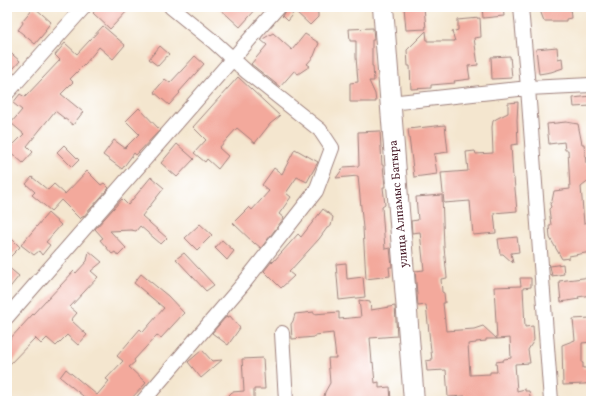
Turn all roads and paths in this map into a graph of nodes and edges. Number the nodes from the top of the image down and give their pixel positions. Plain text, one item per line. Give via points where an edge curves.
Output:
1 (84, 7) edge
2 (171, 7) edge
3 (278, 7) edge
4 (383, 7) edge
5 (520, 7) edge
6 (233, 59) junction
7 (591, 85) edge
8 (528, 88) junction
9 (7, 93) edge
10 (390, 102) junction
11 (7, 317) edge
12 (282, 333) dead end
13 (142, 401) edge
14 (286, 401) edge
15 (414, 401) edge
16 (551, 401) edge

1 - 9 street
2 - 6 street
3 - 6 street
4 - 10 street, улица Алпамыс Батыра
5 - 8 street
6 - 11 street
6 - 13 street via 320,130 332,148 316,191 243,284
7 - 8 street
8 - 10 street
8 - 16 street
10 - 15 street, улица Алпамыс Батыра
12 - 14 street

